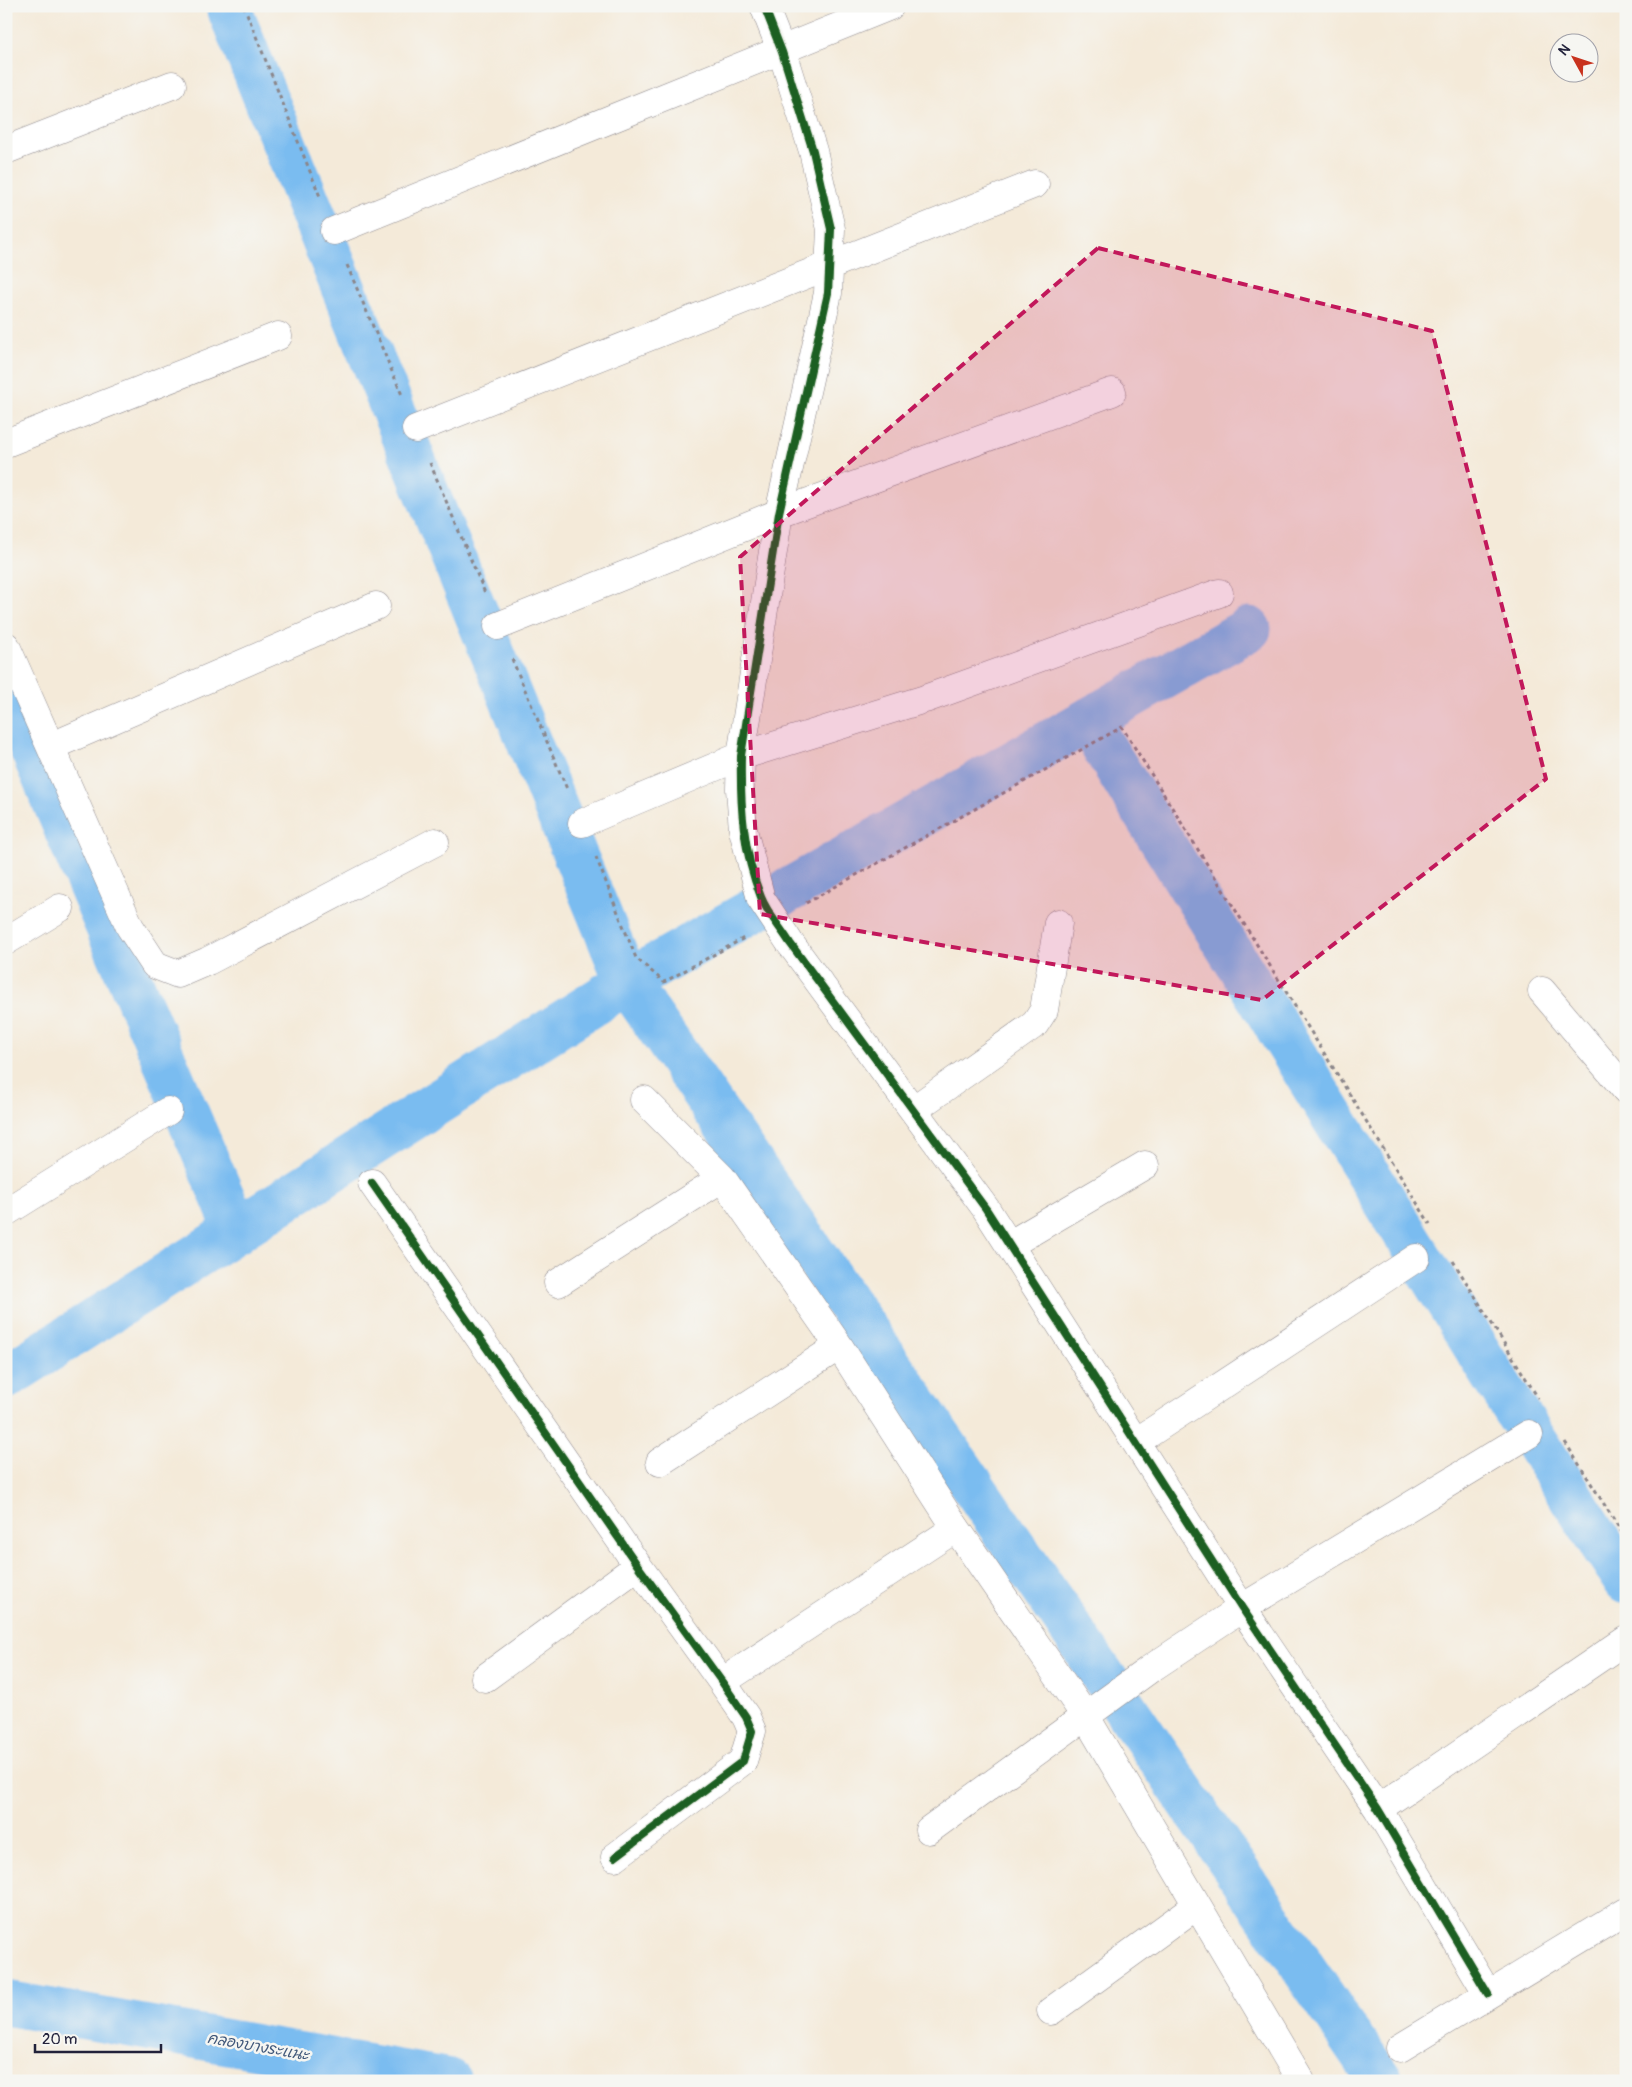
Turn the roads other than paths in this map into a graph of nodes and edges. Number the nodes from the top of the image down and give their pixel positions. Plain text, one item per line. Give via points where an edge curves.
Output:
1 (764, 6) edge
2 (890, 6) edge
3 (782, 52) junction
4 (172, 85) dead end
5 (6, 150) edge
6 (1035, 184) dead end
7 (334, 231) road end
8 (829, 264) junction
9 (278, 336) dead end
10 (1112, 392) dead end
11 (416, 429) road end
12 (6, 444) edge
13 (779, 513) junction
14 (1219, 593) dead end
15 (376, 606) dead end
16 (498, 626) road end
17 (6, 646) edge
18 (52, 746) junction
19 (741, 756) junction
20 (582, 823) road end
21 (435, 842) dead end
22 (60, 908) dead end
23 (1058, 923) dead end
24 (6, 941) edge
25 (1542, 991) dead end
26 (1626, 1090) edge
27 (644, 1100) dead end
28 (913, 1110) junction
29 (168, 1111) dead end
30 (1145, 1165) dead end
31 (722, 1178) junction
32 (372, 1183) dead end
33 (6, 1212) edge
34 (1008, 1245) junction
35 (1416, 1258) dead end
36 (558, 1283) dead end
37 (839, 1346) junction
38 (1529, 1434) dead end
39 (1136, 1442) junction
40 (660, 1462) dead end
41 (956, 1528) junction
42 (638, 1566) junction
43 (1242, 1608) junction
44 (1626, 1640) edge
45 (485, 1678) dead end
46 (722, 1682) junction
47 (1086, 1717) junction
48 (1378, 1809) junction
49 (929, 1830) dead end
50 (615, 1857) dead end
51 (1196, 1906) junction
52 (1626, 1911) edge
53 (1488, 1994) junction
54 (1051, 2011) dead end
55 (1400, 2048) dead end
56 (1301, 2081) edge

1 - 3 street
2 - 3 street
3 - 7 street
3 - 8 street via 813,151 831,229
4 - 5 street
6 - 8 street
8 - 11 street
8 - 13 street via 828,293
9 - 12 street
10 - 13 street
13 - 16 street
13 - 19 street
14 - 19 street via 925,699
15 - 18 street
17 - 18 street
18 - 21 street via 130,927 155,965 178,974
19 - 20 street
19 - 28 street, bridge via 743,830 761,898 790,943
22 - 24 street
23 - 28 street via 1044,1010 1034,1024
25 - 26 street
27 - 31 street
28 - 34 street via 986,1209
29 - 33 street
30 - 34 street
31 - 36 street
31 - 37 street
32 - 42 street
34 - 39 street
35 - 39 street
37 - 40 street
37 - 41 street
38 - 43 street
39 - 43 street
41 - 46 street
41 - 47 street
42 - 45 street
42 - 46 street
43 - 47 street via 1150,1669
43 - 48 street
44 - 48 street
46 - 50 street via 752,1731 743,1761
47 - 49 street
47 - 51 street
48 - 53 street
51 - 54 street
51 - 56 street
52 - 53 street
53 - 55 street

